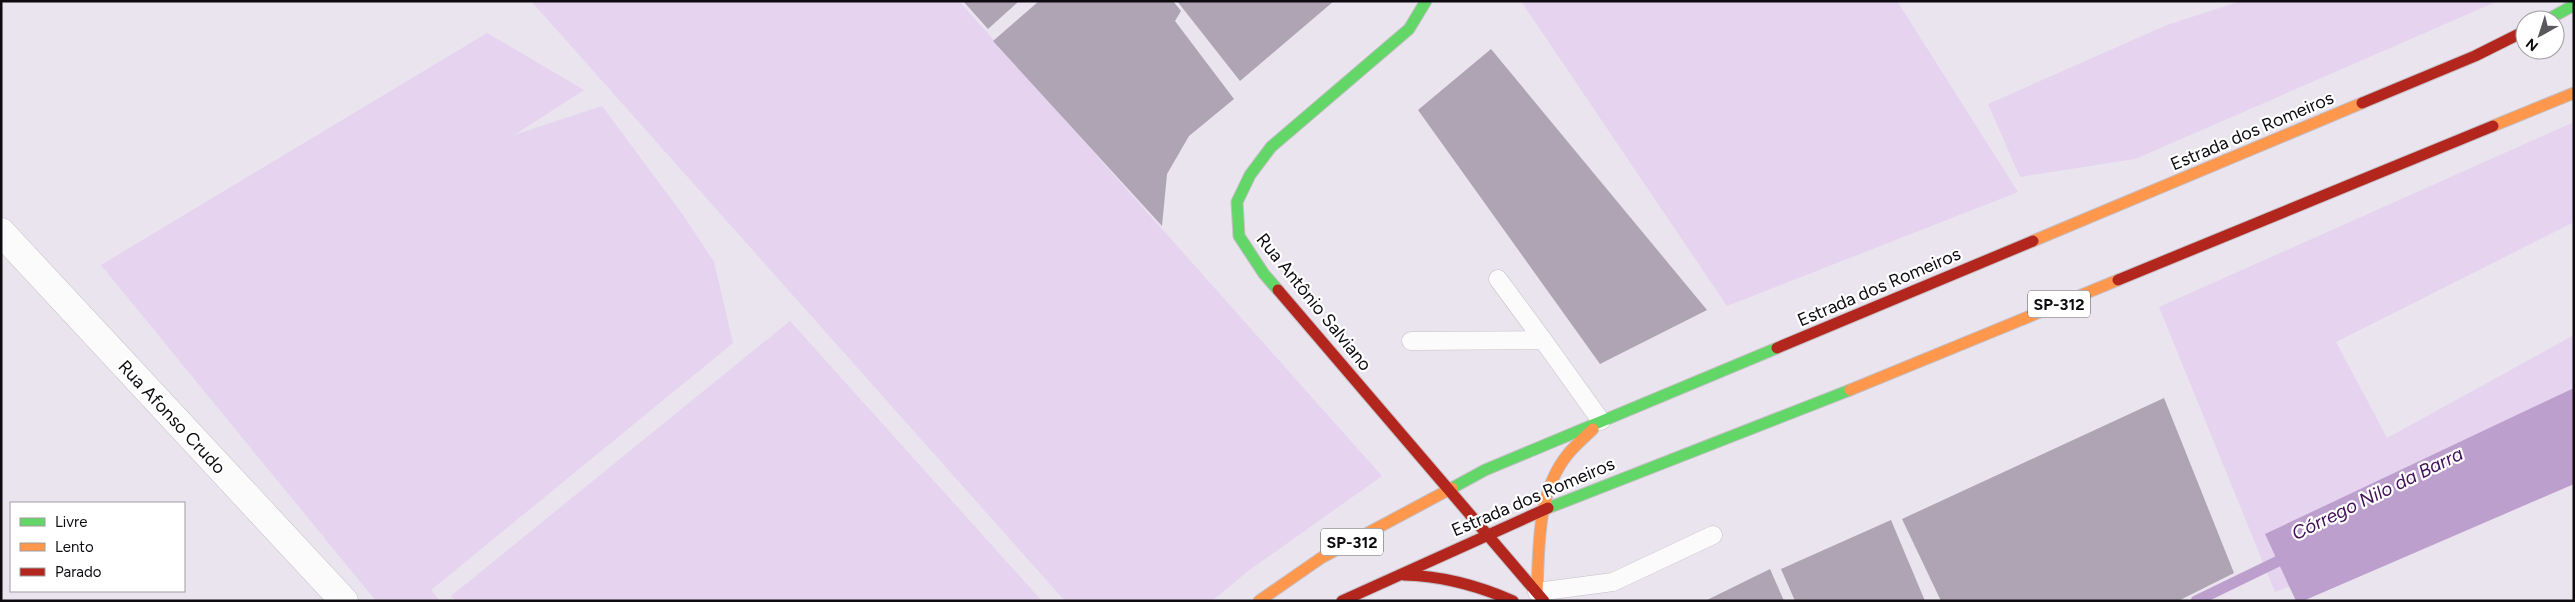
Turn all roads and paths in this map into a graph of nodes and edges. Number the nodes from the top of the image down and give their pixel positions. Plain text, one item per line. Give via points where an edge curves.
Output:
1 (1426, 1) edge
2 (2515, 36) edge
3 (2574, 93) edge
4 (1, 232) edge
5 (1498, 279) dead end
6 (1543, 340) junction
7 (1411, 341) dead end
8 (1600, 421) junction
9 (1448, 490) junction
10 (1542, 510) junction
11 (1486, 534) junction
12 (1713, 535) dead end
13 (1395, 575) junction
14 (1541, 596) edge
15 (344, 601) edge
16 (1259, 601) edge
17 (1342, 601) edge
18 (1513, 601) edge

1 - 9 main road, Rua Antônio Salviano via 1408,29 1271,147 1250,175 1237,202 1239,236 1264,274
2 - 8 main road, Estrada dos Romeiros / SP-312 via 2456,64
3 - 10 main road, Estrada dos Romeiros / SP-312 via 1829,399
4 - 15 street, Rua Afonso Crudo
5 - 6 lane
6 - 7 lane
6 - 8 lane
8 - 9 main road, Estrada dos Romeiros / SP-312 via 1486,470
8 - 10 main road via 1567,455
9 - 11 main road, Rua Antônio Salviano
9 - 16 main road, Estrada dos Romeiros / SP-312 via 1322,558
10 - 11 main road, Estrada dos Romeiros / SP-312
10 - 14 main road
11 - 13 main road, Estrada dos Romeiros / SP-312
11 - 14 main road, Rua Antônio Salviano
12 - 14 lane via 1613,582
13 - 17 main road, Estrada dos Romeiros / SP-312
13 - 18 main road via 1436,575 1472,583

